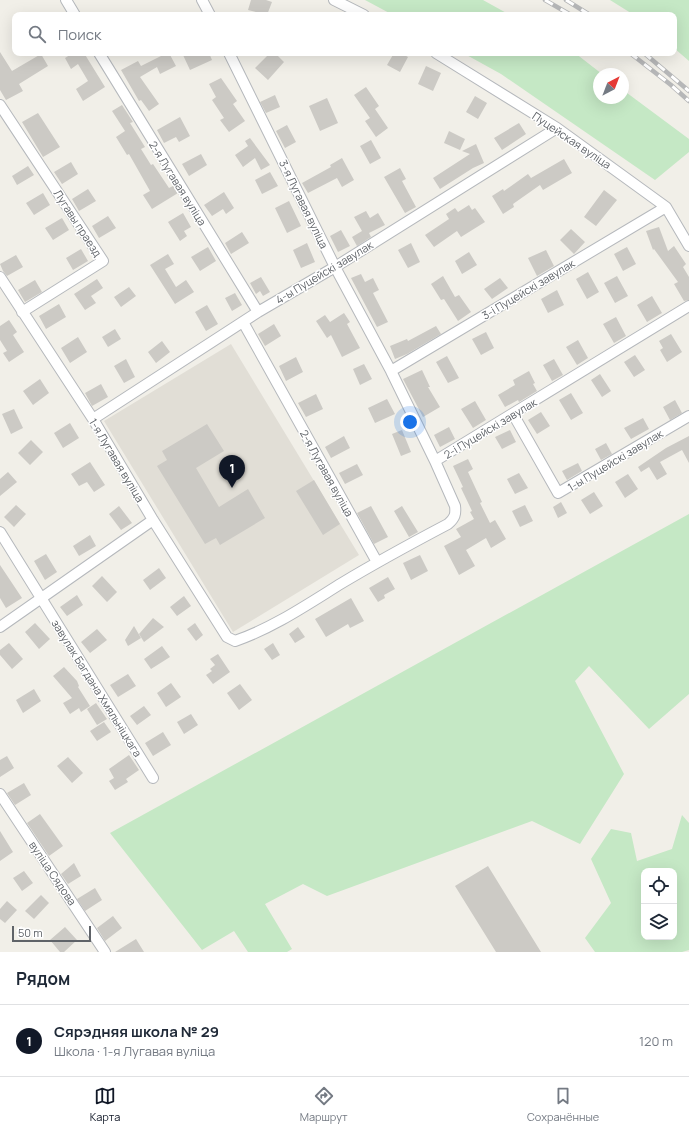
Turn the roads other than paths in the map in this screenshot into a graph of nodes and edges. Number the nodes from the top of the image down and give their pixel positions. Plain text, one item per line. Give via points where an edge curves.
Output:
1 (66, 0) edge
2 (202, 0) edge
3 (334, 0) edge
4 (73, 12) edge
5 (208, 12) edge
6 (358, 12) edge
7 (101, 56) edge
8 (230, 56) edge
9 (441, 56) edge
10 (0, 105) edge
11 (557, 128) junction
12 (666, 206) junction
13 (689, 246) edge
14 (335, 267) junction
15 (0, 277) edge
16 (689, 306) edge
17 (22, 312) junction
18 (258, 312) junction
19 (243, 322) junction
20 (391, 371) junction
21 (513, 414) junction
22 (689, 416) edge
23 (93, 419) junction
24 (435, 461) junction
25 (153, 520) junction
26 (0, 532) edge
27 (377, 562) junction
28 (41, 598) junction
29 (0, 627) edge
30 (235, 641) joint
31 (153, 778) dead end
32 (0, 794) edge
33 (106, 952) edge

1 - 4 street
2 - 5 street
3 - 6 street
7 - 18 street, 2-я Лугавая вуліца
8 - 14 street, 3-я Лугавая вуліца
9 - 11 street, Пуцейская вуліца
10 - 17 street, Лугавы праезд via 103,261
11 - 12 street, Пуцейская вуліца
11 - 14 street, 4-ы Пуцейскі завулак
12 - 13 street, Пуцейская вуліца
12 - 20 street, 3-і Пуцейскі завулак
14 - 18 street, 4-ы Пуцейскі завулак
14 - 20 street, 3-я Лугавая вуліца
15 - 17 street, 1-я Лугавая вуліца
16 - 21 street, 2-і Пуцейскі завулак
17 - 23 street, 1-я Лугавая вуліца
18 - 19 street, 4-ы Пуцейскі завулак
19 - 23 street, 4-ы Пуцейскі завулак
19 - 27 street, 2-я Лугавая вуліца
20 - 24 street, 3-я Лугавая вуліца
21 - 22 street, 1-ы Пуцейскі завулак via 558,494
21 - 24 street, 2-і Пуцейскі завулак
23 - 25 street, 1-я Лугавая вуліца
24 - 27 street, 2-і Пуцейскі завулак via 456,506 454,519
25 - 28 street
25 - 30 street, 1-я Лугавая вуліца via 227,637
26 - 28 street, завулак Багдана Хмяльніцкага
27 - 30 street, 2-і Пуцейскі завулак via 282,619
28 - 29 street
28 - 31 street, завулак Багдана Хмяльніцкага
32 - 33 street, вуліца Сядова

